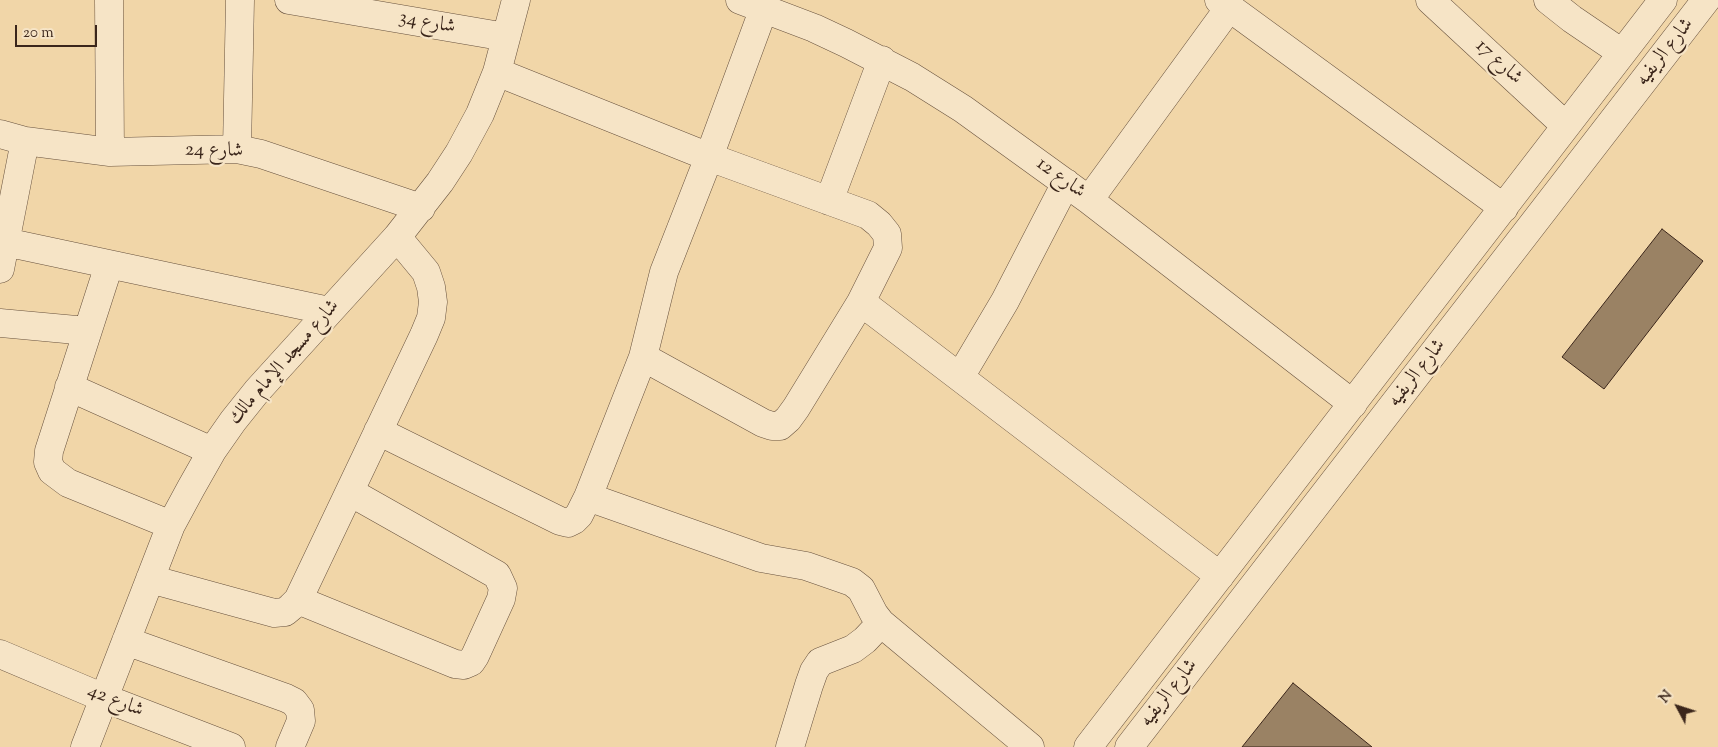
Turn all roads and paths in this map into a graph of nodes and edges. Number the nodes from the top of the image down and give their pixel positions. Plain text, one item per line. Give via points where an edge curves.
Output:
1 (109, 0) edge
2 (240, 0) edge
3 (288, 0) edge
4 (516, 0) edge
5 (1430, 0) edge
6 (1548, 0) edge
7 (1663, 0) edge
8 (1706, 0) edge
9 (752, 4) edge
10 (1224, 4) edge
11 (506, 37) junction
12 (1622, 53) junction
13 (882, 60) junction
14 (497, 72) junction
15 (1566, 126) junction
16 (12, 138) edge
17 (237, 149) junction
18 (110, 152) junction
19 (710, 157) junction
20 (1066, 183) junction
21 (1089, 200) junction
22 (829, 201) junction
23 (421, 208) junction
24 (1504, 208) junction
25 (396, 238) junction
26 (5, 242) junction
27 (109, 265) junction
28 (0, 270) edge
29 (861, 302) junction
30 (329, 311) junction
31 (0, 323) edge
32 (87, 331) junction
33 (643, 357) junction
34 (960, 377) junction
35 (69, 387) junction
36 (1353, 404) junction
37 (378, 431) junction
38 (212, 451) junction
39 (350, 492) junction
40 (588, 497) junction
41 (171, 526) junction
42 (1220, 576) junction
43 (150, 578) junction
44 (298, 600) junction
45 (881, 623) junction
46 (126, 641) junction
47 (0, 654) edge
48 (104, 698) junction
49 (1140, 743) edge
50 (85, 747) edge
51 (232, 747) edge
52 (290, 747) edge
53 (790, 747) edge
54 (1030, 747) edge
55 (1088, 747) edge

1 - 18 street
2 - 17 street
3 - 11 street, شارع 34
4 - 11 street, شارع مسجد الإمام مالك
5 - 15 street, شارع 17
6 - 12 street
7 - 12 street, شارع الريفيه
8 - 49 street, شارع الريفيه
9 - 13 street, شارع 12
9 - 19 street
10 - 21 street
10 - 24 street
11 - 14 street, شارع مسجد الإمام مالك
12 - 15 street, شارع الريفيه
13 - 20 street, شارع 12 via 963,109
13 - 22 street
14 - 19 street
14 - 23 street, شارع مسجد الإمام مالك via 459,154
15 - 24 street, شارع الريفيه
16 - 18 street, شارع 24
16 - 26 street
17 - 18 street, شارع 24
17 - 23 street, شارع 24
19 - 22 street
19 - 33 street via 664,272
20 - 21 street, شارع 12
20 - 34 street via 1005,301
21 - 36 street, شارع 12
22 - 29 street via 868,215 887,234 888,248
23 - 25 street, شارع مسجد الإمام مالك
24 - 36 street, شارع الريفيه
25 - 30 street, شارع مسجد الإمام مالك
25 - 37 street via 426,272 433,302 424,335
26 - 27 street
26 - 28 street
27 - 30 street
27 - 32 street
29 - 33 street via 796,408 780,426 763,423
29 - 34 street
30 - 38 street, شارع مسجد الإمام مالك via 257,391
31 - 32 street
32 - 35 street
33 - 40 street
34 - 42 street
35 - 38 street
35 - 41 street via 49,451 48,462 52,471 68,483
36 - 42 street, شارع الريفيه
37 - 39 street
37 - 40 street via 560,521 574,520
38 - 41 street, شارع مسجد الإمام مالك
39 - 44 street
39 - 44 street via 497,575 503,588 501,598 475,656 464,665 455,664
40 - 45 street via 761,558 806,566 852,582 861,589
41 - 43 street, شارع مسجد الإمام مالك
42 - 55 street, شارع الريفيه
43 - 44 street via 274,613 284,612
43 - 46 street, شارع مسجد الإمام مالك
45 - 53 street via 853,649 820,662 809,685
45 - 54 street
46 - 48 street, شارع مسجد الإمام مالك
46 - 52 street via 294,702 300,710 301,721
47 - 48 street, شارع 42
48 - 50 street, شارع مسجد الإمام مالك
48 - 51 street, شارع 42

